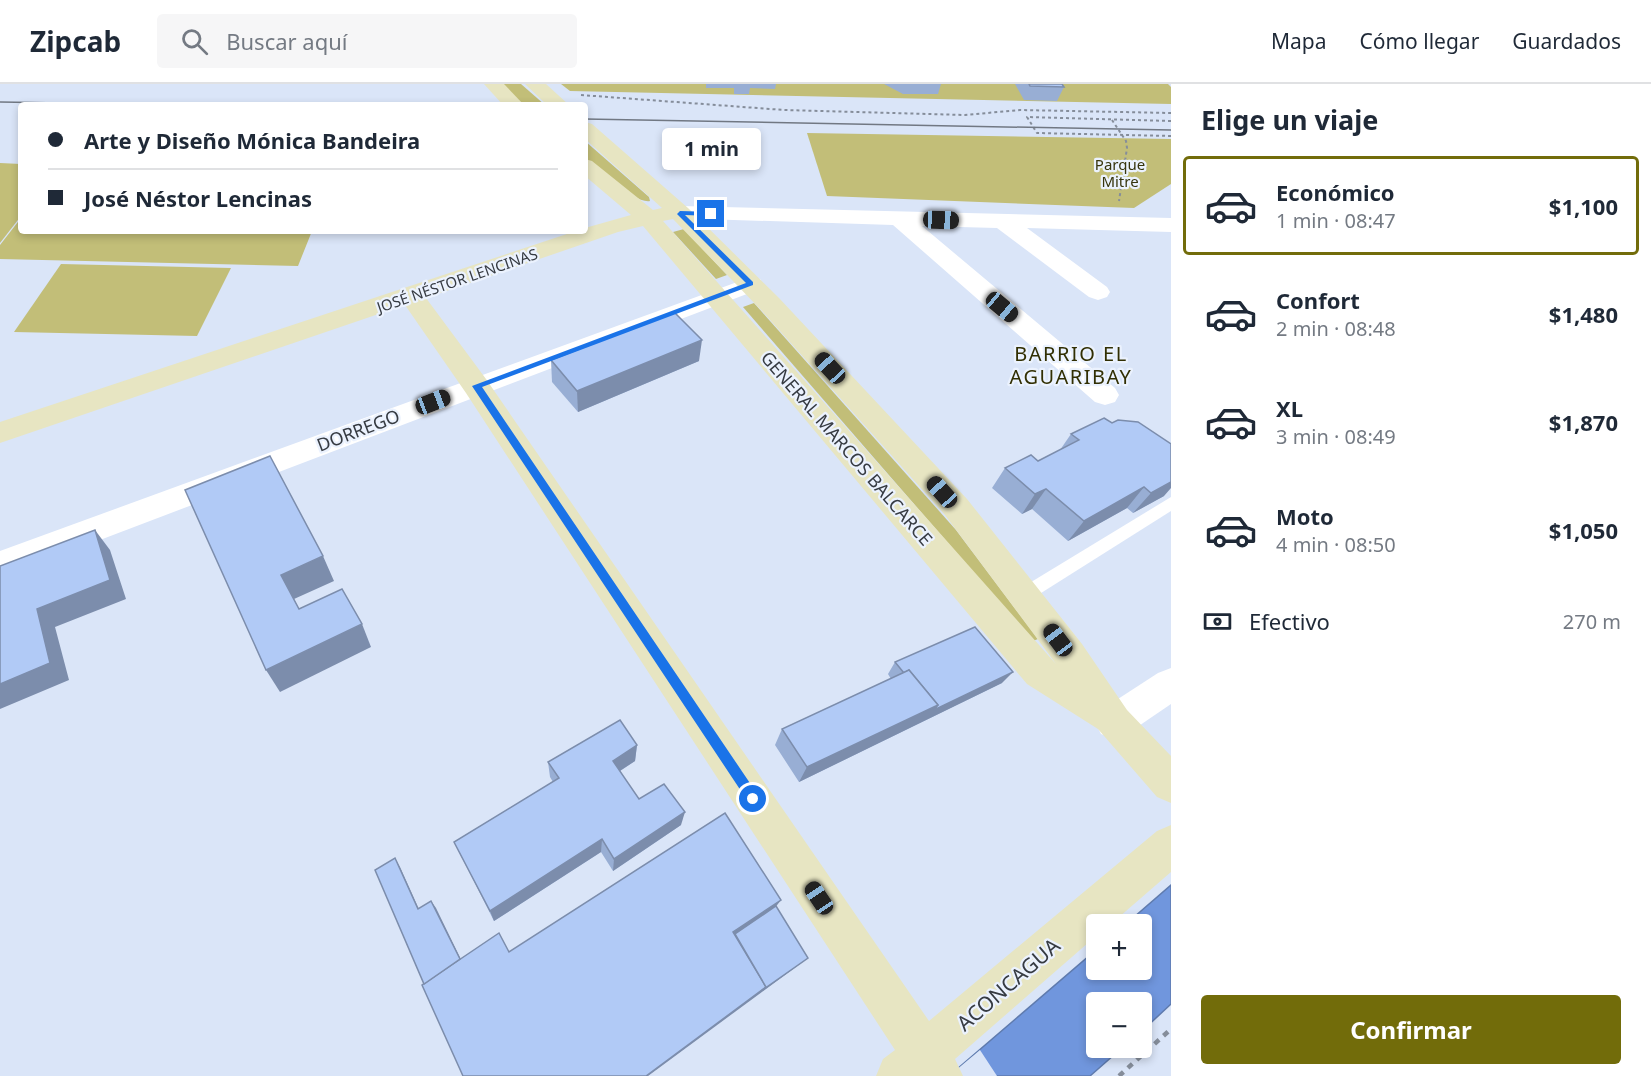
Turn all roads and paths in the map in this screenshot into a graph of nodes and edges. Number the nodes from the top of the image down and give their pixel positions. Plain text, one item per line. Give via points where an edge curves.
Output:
1 (493, 84) edge
2 (547, 95) edge
3 (511, 102) edge
4 (1171, 113) edge
5 (1112, 120) junction
6 (1171, 121) edge
7 (588, 132) edge
8 (1122, 135) junction
9 (1171, 136) edge
10 (588, 168) edge
11 (680, 213) junction
12 (1169, 214) edge
13 (647, 217) junction
14 (900, 219) junction
15 (1004, 222) junction
16 (1116, 226) junction
17 (1144, 226) junction
18 (1171, 244) edge
19 (750, 284) junction
20 (1098, 292) dead end
21 (411, 295) junction
22 (716, 296) junction
23 (477, 386) junction
24 (1105, 395) dead end
25 (0, 433) edge
26 (1171, 503) edge
27 (0, 565) edge
28 (1024, 595) junction
29 (1171, 684) edge
30 (1114, 722) junction
31 (1171, 784) edge
32 (1171, 845) edge
33 (1171, 1029) edge
34 (922, 1069) edge
35 (1119, 1076) edge

1 - 3 main road
2 - 4 path via 965,115 1020,110
5 - 6 path
5 - 8 path
5 - 8 path via 1028,117 1037,133
7 - 11 main road, GENERAL MARCOS BALCARCE
8 - 9 path
8 - 16 path via 1127,148
10 - 13 main road, GENERAL MARCOS BALCARCE
11 - 13 main road, JOSÉ NÉSTOR LENCINAS
11 - 14 street, JOSÉ NÉSTOR LENCINAS
11 - 19 main road, GENERAL MARCOS BALCARCE
12 - 17 street, JOSÉ NÉSTOR LENCINAS
13 - 21 main road, JOSÉ NÉSTOR LENCINAS
13 - 22 main road, GENERAL MARCOS BALCARCE
14 - 15 street, JOSÉ NÉSTOR LENCINAS
14 - 24 street
15 - 16 street, JOSÉ NÉSTOR LENCINAS
15 - 20 street
16 - 17 street, JOSÉ NÉSTOR LENCINAS
17 - 18 street
19 - 22 street, DORREGO
19 - 28 main road, GENERAL MARCOS BALCARCE via 956,507
21 - 23 main road
21 - 25 main road, JOSÉ NÉSTOR LENCINAS
22 - 23 street, DORREGO
22 - 30 main road, GENERAL MARCOS BALCARCE via 1040,673
23 - 27 street, DORREGO
23 - 34 main road
26 - 28 lane
28 - 30 main road, GENERAL MARCOS BALCARCE
29 - 30 street
30 - 31 main road, GENERAL MARCOS BALCARCE
32 - 34 main road, ACONCAGUA
33 - 35 path

